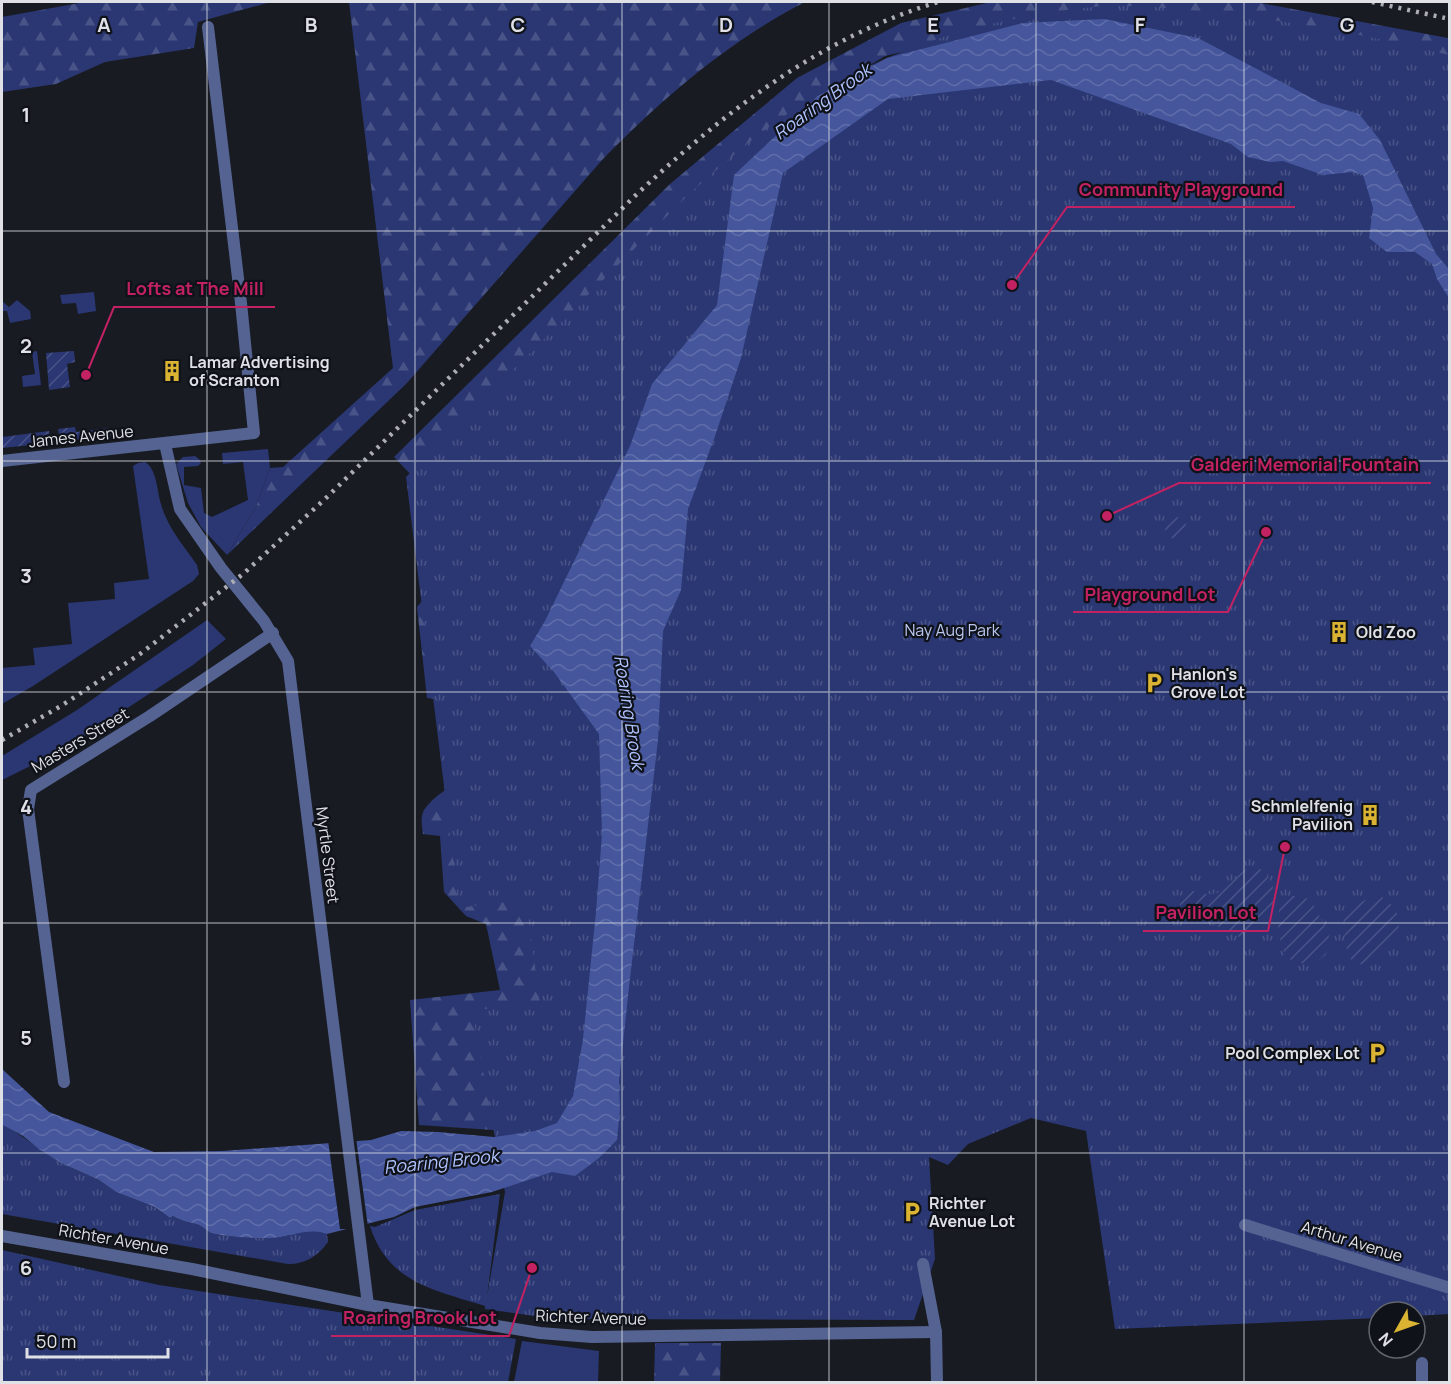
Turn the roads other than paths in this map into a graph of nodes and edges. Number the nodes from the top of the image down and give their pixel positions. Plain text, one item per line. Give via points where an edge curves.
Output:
1 (208, 27) dead end
2 (165, 444) junction
3 (2, 461) edge
4 (273, 633) junction
5 (64, 1082) dead end
6 (1245, 1225) dead end
7 (2, 1236) edge
8 (923, 1264) dead end
9 (1449, 1288) edge
10 (368, 1305) junction
11 (936, 1332) junction
12 (1422, 1363) dead end
13 (937, 1383) edge
14 (1422, 1383) edge

1 - 2 street, James Avenue via 254,433
2 - 3 street, James Avenue
2 - 4 street, Myrtle Street via 180,509
4 - 5 street, Masters Street via 31,790 28,809
4 - 10 street, Myrtle Street via 288,661
6 - 9 street, Arthur Avenue
7 - 10 street, Richter Avenue
8 - 11 street
10 - 11 street, Richter Avenue via 592,1337
11 - 13 street
12 - 14 street

